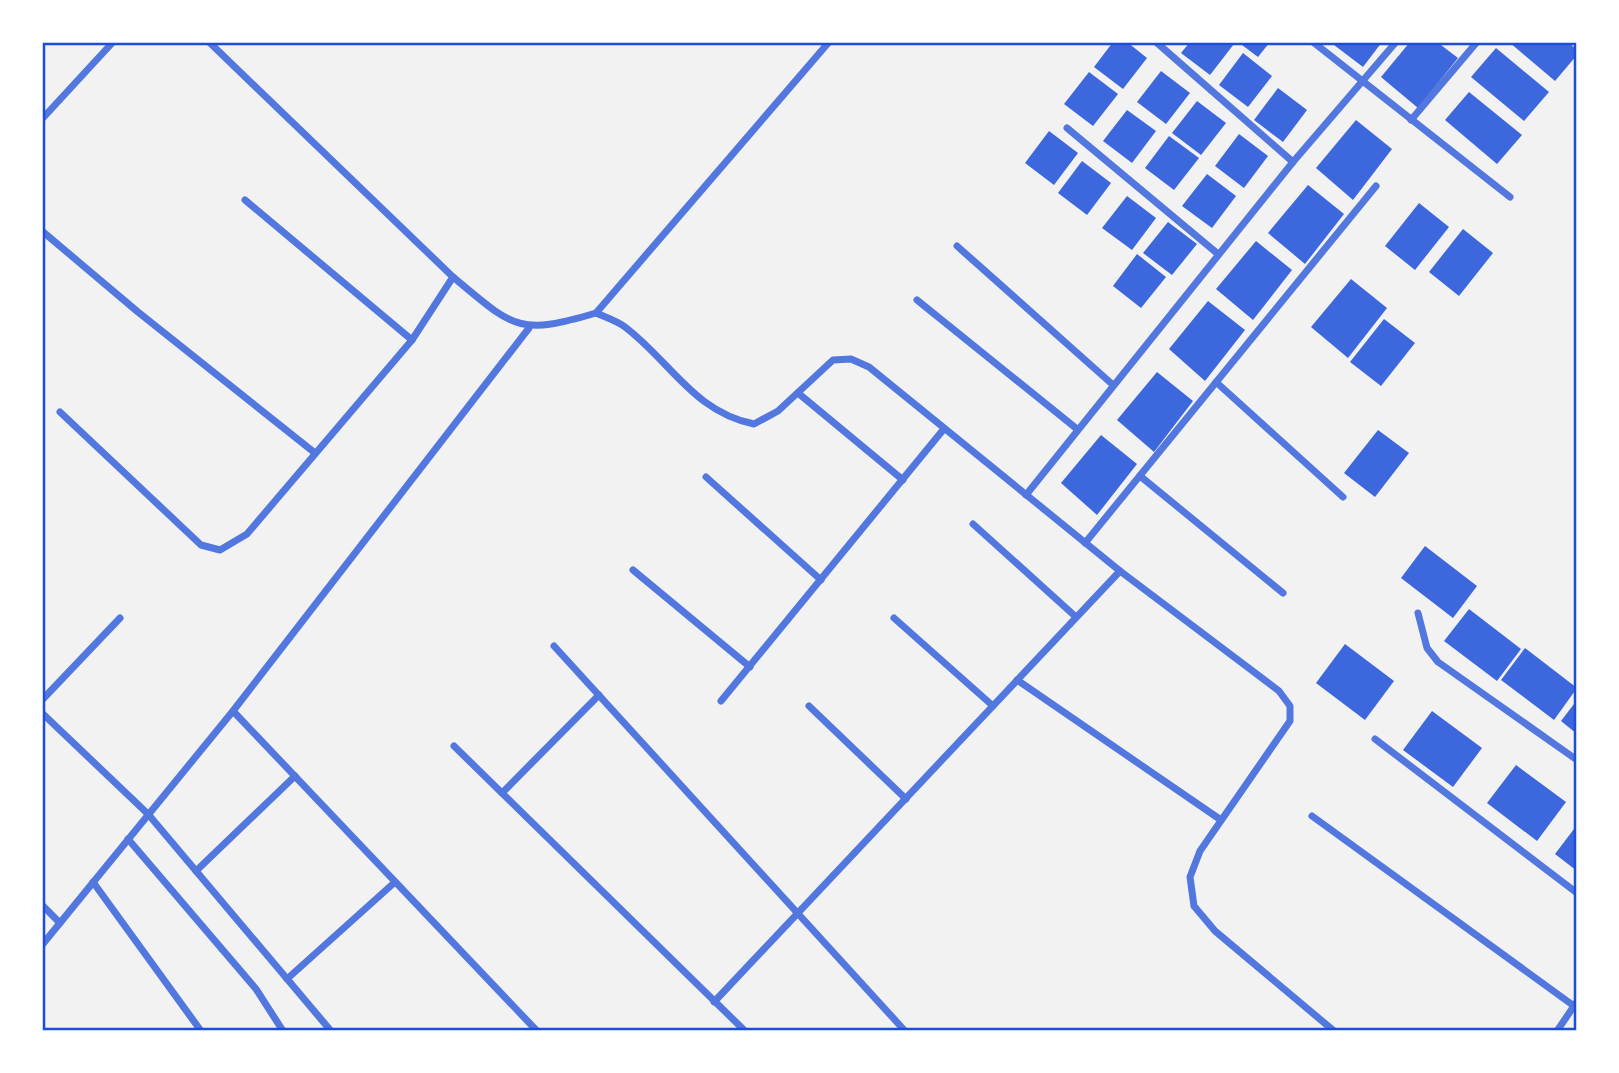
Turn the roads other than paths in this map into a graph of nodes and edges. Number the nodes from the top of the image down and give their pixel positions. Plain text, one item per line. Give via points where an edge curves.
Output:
1 (113, 42) edge
2 (209, 42) edge
3 (830, 42) edge
4 (1156, 42) edge
5 (1313, 42) edge
6 (1395, 42) edge
7 (1476, 42) edge
8 (1363, 83) junction
9 (42, 119) edge
10 (1411, 120) junction
11 (1067, 128) dead end
12 (1293, 162) junction
13 (1376, 186) dead end
14 (1510, 197) dead end
15 (245, 200) dead end
16 (42, 231) edge
17 (957, 246) dead end
18 (1218, 254) junction
19 (453, 277) junction
20 (916, 300) dead end
21 (596, 313) junction
22 (528, 327) junction
23 (412, 340) junction
24 (1216, 382) junction
25 (1112, 384) junction
26 (798, 393) junction
27 (60, 412) dead end
28 (943, 429) junction
29 (1077, 429) junction
30 (315, 453) junction
31 (1140, 476) junction
32 (706, 477) dead end
33 (904, 480) junction
34 (1026, 495) junction
35 (1343, 497) dead end
36 (973, 524) dead end
37 (1085, 543) junction
38 (633, 570) dead end
39 (1120, 571) junction
40 (821, 580) junction
41 (1283, 593) dead end
42 (1418, 613) dead end
43 (1076, 617) junction
44 (120, 618) dead end
45 (894, 618) dead end
46 (554, 646) dead end
47 (750, 667) junction
48 (1017, 680) junction
49 (599, 695) junction
50 (42, 700) edge
51 (722, 701) dead end
52 (809, 706) dead end
53 (993, 706) junction
54 (233, 711) junction
55 (42, 713) edge
56 (1375, 739) dead end
57 (454, 746) dead end
58 (1577, 761) edge
59 (295, 776) junction
60 (502, 793) junction
61 (906, 799) junction
62 (148, 814) junction
63 (1312, 816) dead end
64 (1221, 820) junction
65 (128, 839) junction
66 (195, 870) junction
67 (395, 881) junction
68 (93, 882) junction
69 (1577, 893) edge
70 (42, 905) edge
71 (799, 914) junction
72 (60, 923) junction
73 (42, 945) edge
74 (287, 979) junction
75 (714, 1002) junction
76 (1576, 1004) edge
77 (201, 1031) edge
78 (283, 1031) edge
79 (331, 1031) edge
80 (537, 1031) edge
81 (745, 1031) edge
82 (905, 1031) edge
83 (1334, 1031) edge
84 (1557, 1031) edge

1 - 9 street
2 - 19 street
3 - 21 street
4 - 12 street
5 - 8 street
6 - 8 street
7 - 10 street
8 - 10 street
8 - 12 street
10 - 14 street
11 - 18 street
12 - 18 street
13 - 24 street
15 - 23 street
16 - 30 street
17 - 25 street
18 - 25 street
19 - 22 street via 493,311
19 - 23 street
20 - 29 street
21 - 22 street via 556,326
21 - 26 street via 624,326 706,405 733,420 754,424
22 - 54 street
23 - 30 street
24 - 31 street
24 - 35 street
25 - 29 street
26 - 28 street via 833,360 851,359 869,367
26 - 33 street
27 - 30 street via 201,545 220,550 247,534
28 - 33 street
28 - 34 street
29 - 34 street
31 - 37 street
31 - 41 street
32 - 40 street
33 - 40 street
34 - 37 street
36 - 43 street
37 - 39 street
38 - 47 street
39 - 43 street
39 - 64 street via 1279,691 1290,706 1290,721
40 - 47 street
42 - 58 street via 1427,648 1438,662
43 - 48 street
44 - 50 street
45 - 53 street
46 - 49 street
47 - 51 street
48 - 53 street
48 - 64 street
49 - 60 street
49 - 71 street
52 - 61 street
53 - 61 street
54 - 59 street
54 - 62 street
55 - 62 street
56 - 69 street
57 - 60 street
59 - 66 street
59 - 67 street
60 - 75 street
61 - 71 street
62 - 65 street
62 - 66 street
63 - 76 street
64 - 83 street via 1200,851 1190,877 1194,906 1215,931
65 - 68 street
65 - 78 street via 256,989
66 - 74 street
67 - 74 street
67 - 80 street
68 - 72 street
68 - 77 street
70 - 72 street
71 - 75 street
71 - 82 street
72 - 73 street
74 - 79 street
75 - 81 street
76 - 84 street

